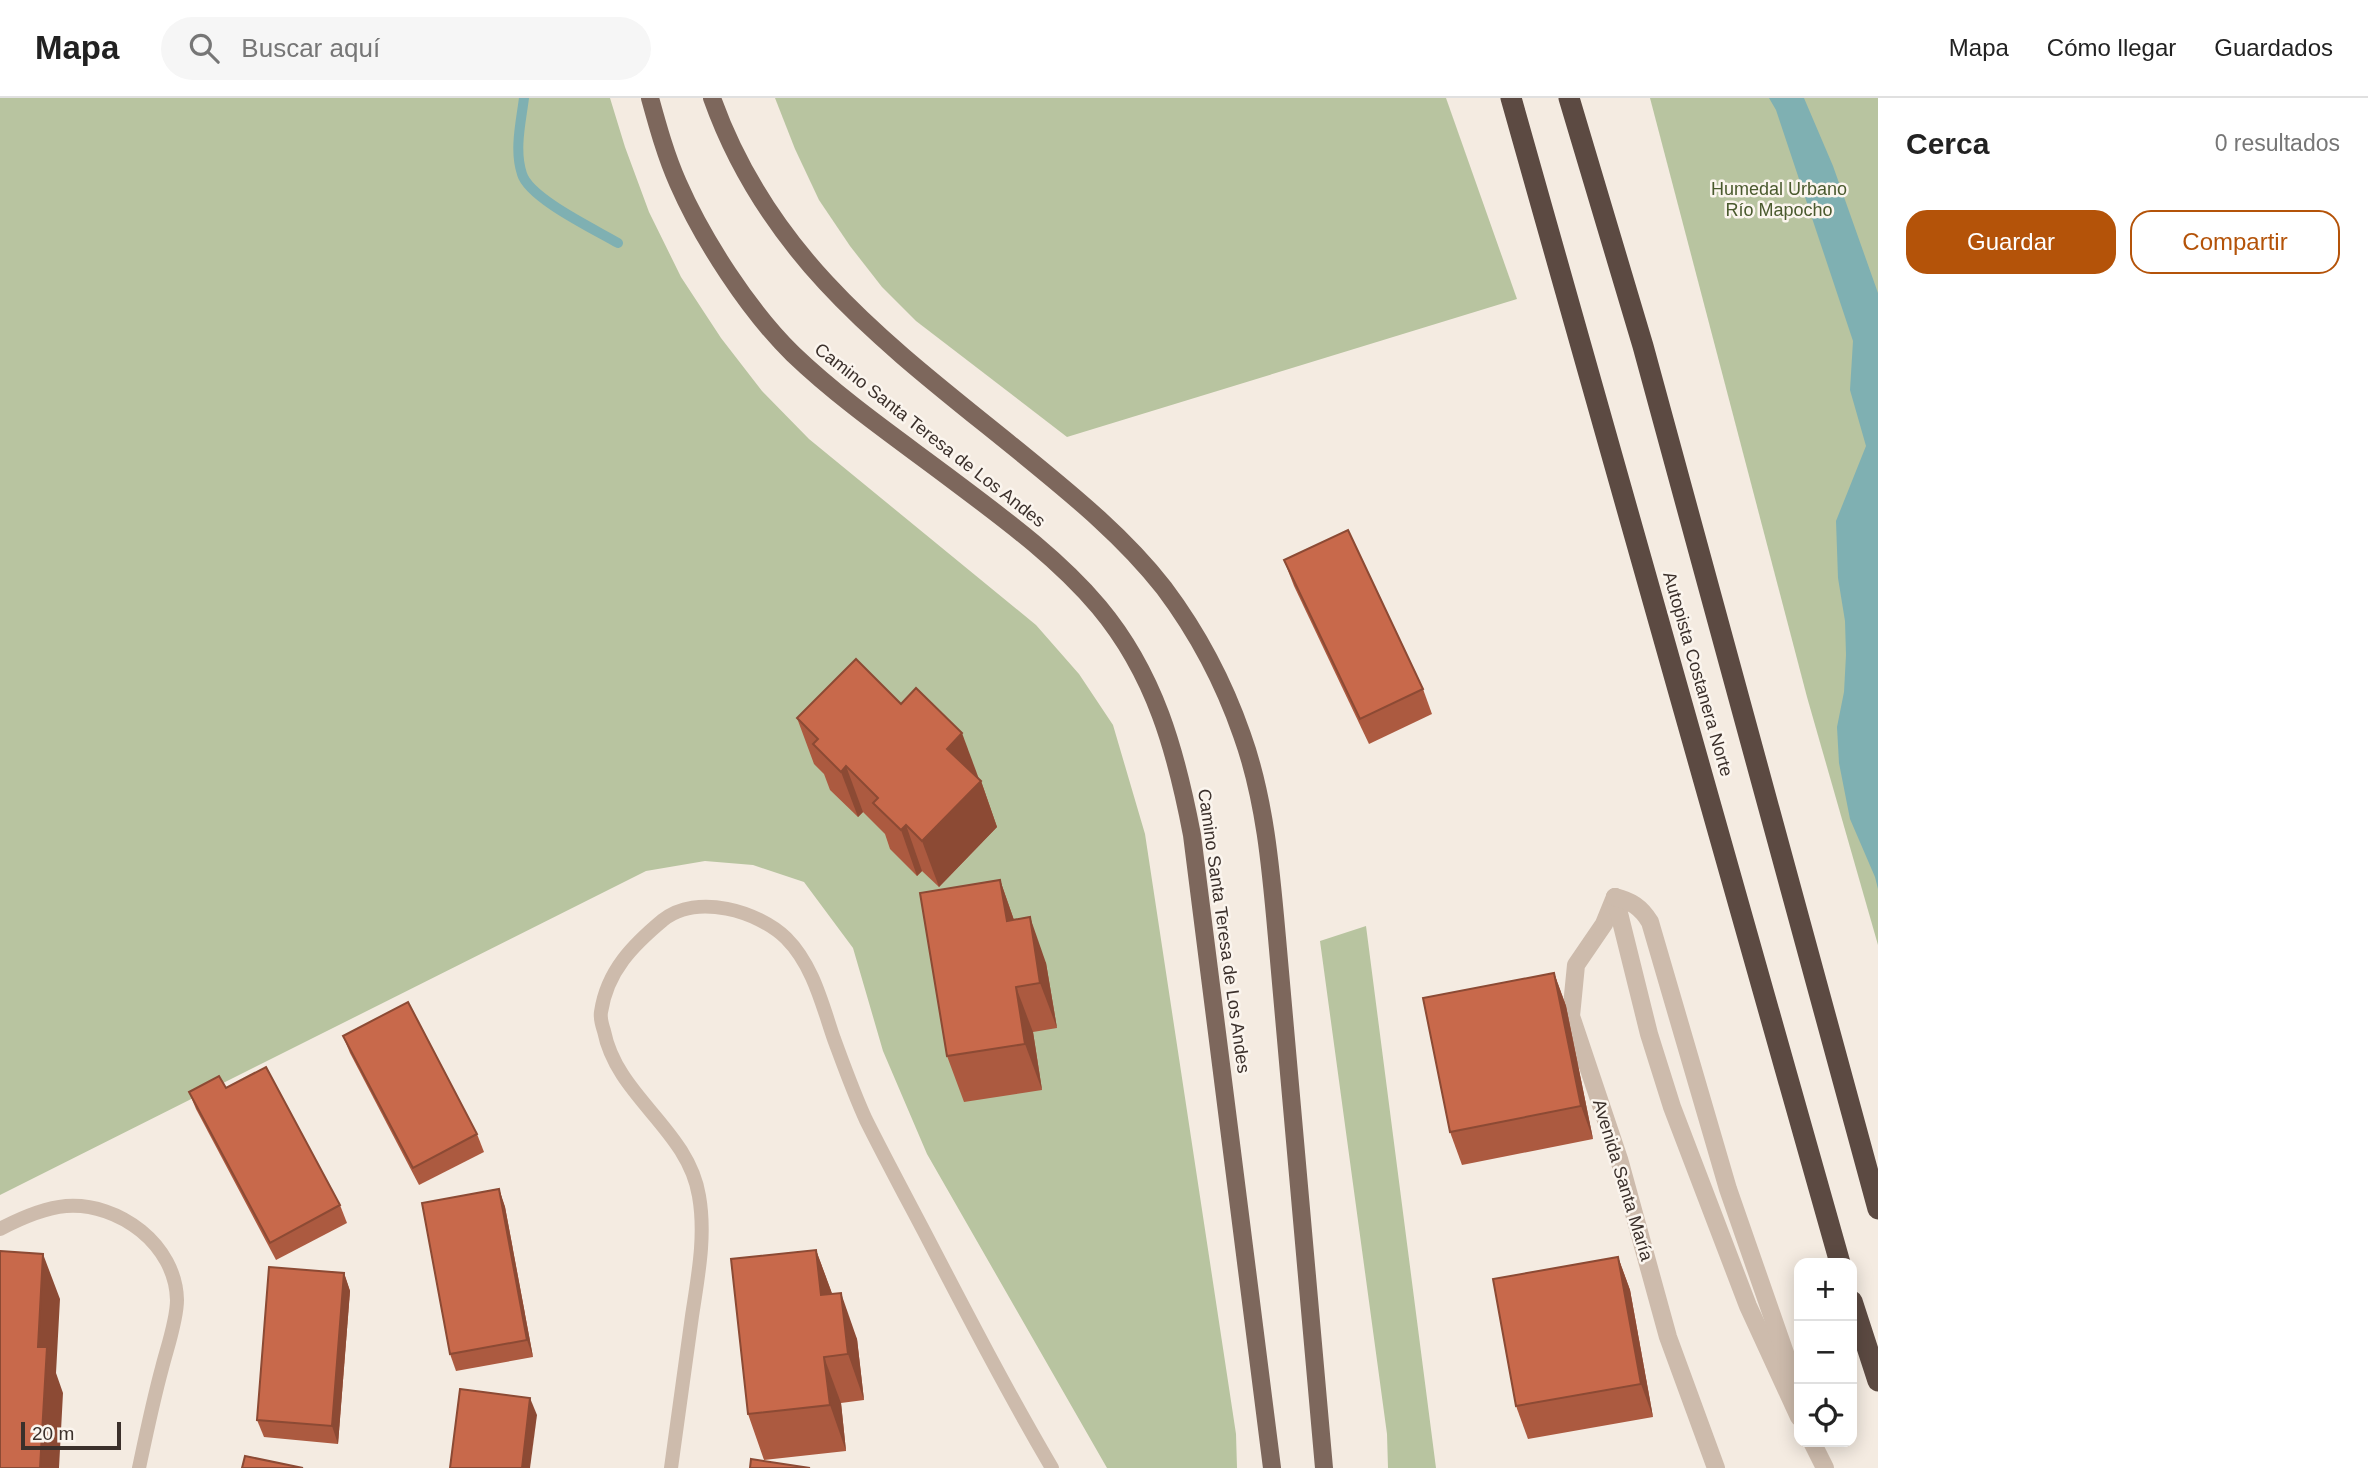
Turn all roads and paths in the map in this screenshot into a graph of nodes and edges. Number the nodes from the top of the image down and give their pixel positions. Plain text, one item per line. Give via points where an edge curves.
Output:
1 (650, 98) edge
2 (712, 98) edge
3 (1511, 98) edge
4 (1569, 98) edge
5 (1615, 897) junction
6 (1878, 1209) edge
7 (0, 1229) edge
8 (1839, 1258) edge
9 (1857, 1316) edge
10 (1878, 1381) edge
11 (1796, 1384) edge
12 (1794, 1406) edge
13 (1816, 1447) edge
14 (139, 1468) edge
15 (671, 1468) edge
16 (1052, 1468) edge
17 (1272, 1468) edge
18 (1324, 1468) edge
19 (1716, 1468) edge
20 (1825, 1468) edge

1 - 17 main road, Camino Santa Teresa de Los Andes via 678,184 717,255 765,321 792,353 830,386 1025,535 1067,574 1099,607 1125,644 1162,716 1192,835
2 - 18 main road via 746,175 798,253 862,321 1069,492 1130,550 1188,625 1227,698 1254,776 1272,878
3 - 8 highway, Autopista Costanera Norte
4 - 6 highway, Autopista Costanera Norte via 1643,346
5 - 11 street via 1635,904 1650,922 1728,1189
5 - 12 street via 1672,1107 1748,1307
5 - 19 street, Avenida Santa María via 1604,924 1576,965 1571,1016 1619,1159 1668,1337
7 - 14 lane via 65,1206 91,1208 115,1214 158,1246 171,1271 177,1300
9 - 10 highway
13 - 20 street
15 - 16 lane via 702,1236 699,1196 692,1168 678,1144 622,1077 607,1050 600,1014 614,970 638,941 668,916 699,906 760,918 785,937 807,964 865,1118

